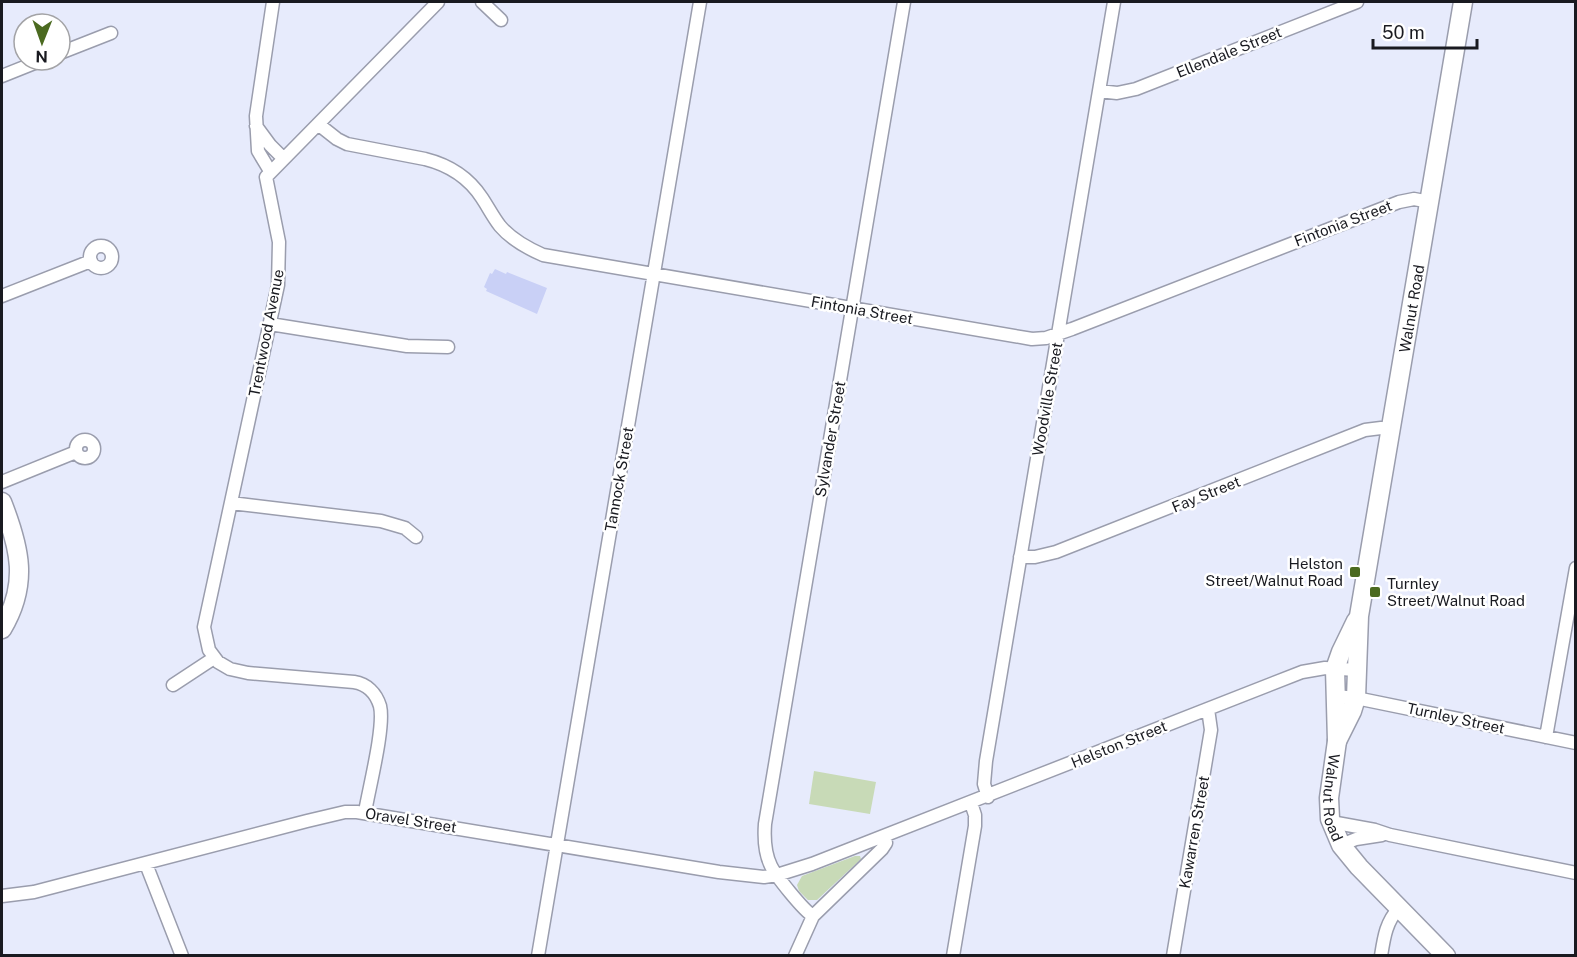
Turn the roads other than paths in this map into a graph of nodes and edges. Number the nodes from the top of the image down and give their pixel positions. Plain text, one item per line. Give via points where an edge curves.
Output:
1 (273, 2) edge
2 (438, 2) edge
3 (482, 2) edge
4 (700, 2) edge
5 (904, 2) edge
6 (1114, 2) edge
7 (1357, 2) edge
8 (1463, 2) edge
9 (501, 20) dead end
10 (111, 33) dead end
11 (72, 48) edge
12 (1098, 91) junction
13 (318, 124) junction
14 (256, 126) junction
15 (283, 158) junction
16 (270, 171) junction
17 (1430, 202) junction
18 (91, 261) dead end
19 (654, 274) junction
20 (2, 296) edge
21 (852, 308) junction
22 (270, 324) junction
23 (1058, 334) junction
24 (448, 347) dead end
25 (1391, 430) junction
26 (76, 452) dead end
27 (2, 482) edge
28 (2, 502) edge
29 (231, 503) junction
30 (416, 537) dead end
31 (1020, 557) junction
32 (1575, 568) edge
33 (1359, 616) junction
34 (2, 629) edge
35 (214, 658) junction
36 (1335, 669) junction
37 (1356, 670) junction
38 (173, 685) dead end
39 (1336, 696) junction
40 (1356, 698) junction
41 (1208, 709) junction
42 (1546, 737) junction
43 (1337, 741) junction
44 (1575, 743) edge
45 (988, 797) junction
46 (971, 803) junction
47 (365, 812) junction
48 (1331, 822) junction
49 (1390, 835) junction
50 (885, 837) junction
51 (557, 844) junction
52 (1343, 848) junction
53 (146, 864) junction
54 (719, 872) joint
55 (1575, 873) edge
56 (777, 875) junction
57 (2, 896) edge
58 (1400, 908) junction
59 (813, 916) junction
60 (182, 956) edge
61 (538, 956) edge
62 (795, 956) edge
63 (953, 956) edge
64 (1173, 956) edge
65 (1381, 956) edge
66 (1446, 956) edge

1 - 14 street
2 - 13 street
3 - 9 street
4 - 19 street, Tannock Street
5 - 21 street, Sylvander Street
6 - 12 street, Woodville Street
7 - 12 street, Ellendale Street via 1136,89
8 - 17 street, Walnut Road
10 - 11 street
12 - 23 street, Woodville Street
13 - 15 street
13 - 19 street, Fintonia Street via 347,144 431,161 459,174 476,189 500,225 529,249
14 - 15 street
14 - 16 street via 258,151
15 - 16 street
16 - 22 street, Trentwood Avenue via 266,182 276,219 279,257
17 - 23 street, Fintonia Street via 1398,202
17 - 25 street, Walnut Road
18 - 20 street
19 - 21 street, Fintonia Street
19 - 51 street, Tannock Street
21 - 23 street, Fintonia Street via 1032,339
21 - 56 street, Sylvander Street via 765,824 767,856
22 - 24 street via 406,346
22 - 29 street, Trentwood Avenue
23 - 31 street, Woodville Street
25 - 31 street, Fay Street via 1365,430 1056,552
25 - 33 street, Walnut Road
26 - 27 street
28 - 34 street via 20,567 17,593
29 - 30 street via 381,521 405,528
29 - 35 street, Trentwood Avenue via 205,619 206,644
31 - 45 street, Woodville Street via 985,767
32 - 42 street
33 - 36 street, Walnut Road
33 - 37 street, Walnut Road
35 - 38 street
35 - 47 street via 238,672 354,682 369,688 378,699 381,714
36 - 37 street, Helston Street
36 - 39 street, Walnut Road
36 - 41 street, Helston Street via 1302,672
37 - 40 street, Walnut Road
39 - 40 street, Turnley Street
39 - 43 street, Walnut Road
40 - 42 street, Turnley Street
40 - 43 street, Walnut Road
41 - 45 street, Helston Street
41 - 64 street, Kawarren Street via 1211,730
42 - 44 street, Turnley Street
43 - 48 street, Walnut Road via 1328,808
45 - 46 street, Helston Street
46 - 50 street, Helston Street
46 - 63 street via 975,826
47 - 51 street, Oravel Street
47 - 53 street, Oravel Street via 337,814
48 - 49 street
48 - 52 street, Walnut Road
49 - 52 street via 1356,839
49 - 55 street
50 - 56 street, Helston Street
50 - 59 street via 882,849
51 - 54 street, Oravel Street
51 - 61 street, Tannock Street
52 - 58 street, Walnut Road
53 - 57 street, Oravel Street via 34,892
53 - 60 street
54 - 56 street, Helston Street
56 - 59 street, Sylvander Street
58 - 65 street via 1386,928
58 - 66 street, Walnut Road
59 - 62 street

